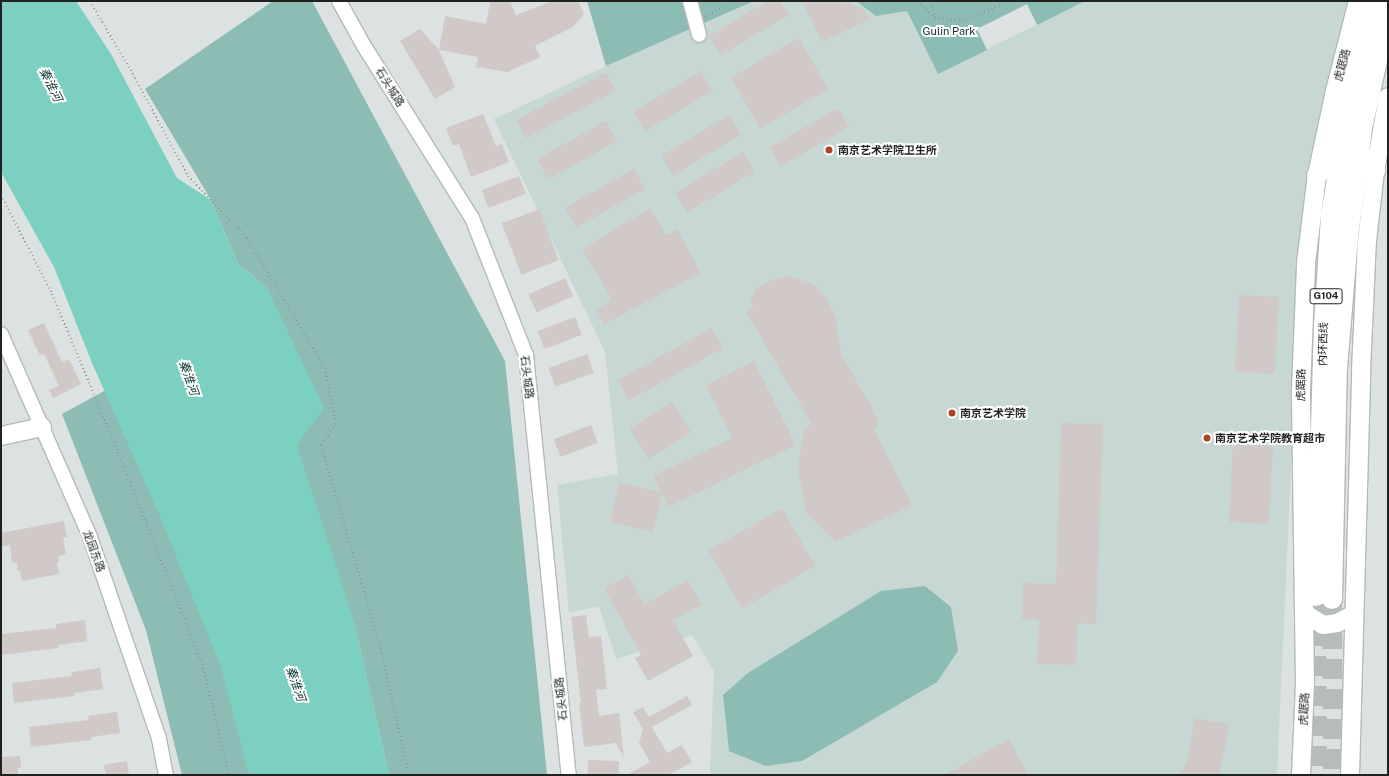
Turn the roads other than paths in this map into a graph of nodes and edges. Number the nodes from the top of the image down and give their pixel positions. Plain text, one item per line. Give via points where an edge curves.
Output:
1 (339, 1) edge
2 (690, 1) edge
3 (1358, 1) edge
4 (1374, 1) edge
5 (1388, 11) edge
6 (699, 35) dead end
7 (1388, 97) edge
8 (1351, 149) junction
9 (1375, 171) junction
10 (1317, 175) junction
11 (1, 334) edge
12 (42, 427) junction
13 (1, 436) edge
14 (1324, 598) tunnel mouth
15 (1304, 614) junction
16 (1353, 614) junction
17 (166, 775) edge
18 (569, 775) edge
19 (1301, 775) edge
20 (1350, 775) edge

1 - 18 street, 石头城路 via 364,46 472,218 526,356
2 - 6 street
3 - 10 main road, 虎踞路
4 - 8 highway, 内环西线 / G104 via 1349,106
5 - 8 highway, 内环西线 / G104 via 1362,128
7 - 9 main road
8 - 9 highway
8 - 10 highway
8 - 14 highway, 内环西线 / G104 via 1331,216 1324,325
9 - 16 main road via 1367,241
10 - 15 main road, 虎踞路 via 1306,263 1300,390
11 - 12 street, 龙园东路
12 - 13 main road
12 - 17 street, 龙园东路 via 90,537 159,740
15 - 16 main road via 1323,625 1338,623
15 - 19 main road, 虎踞路 via 1305,685
16 - 20 main road

